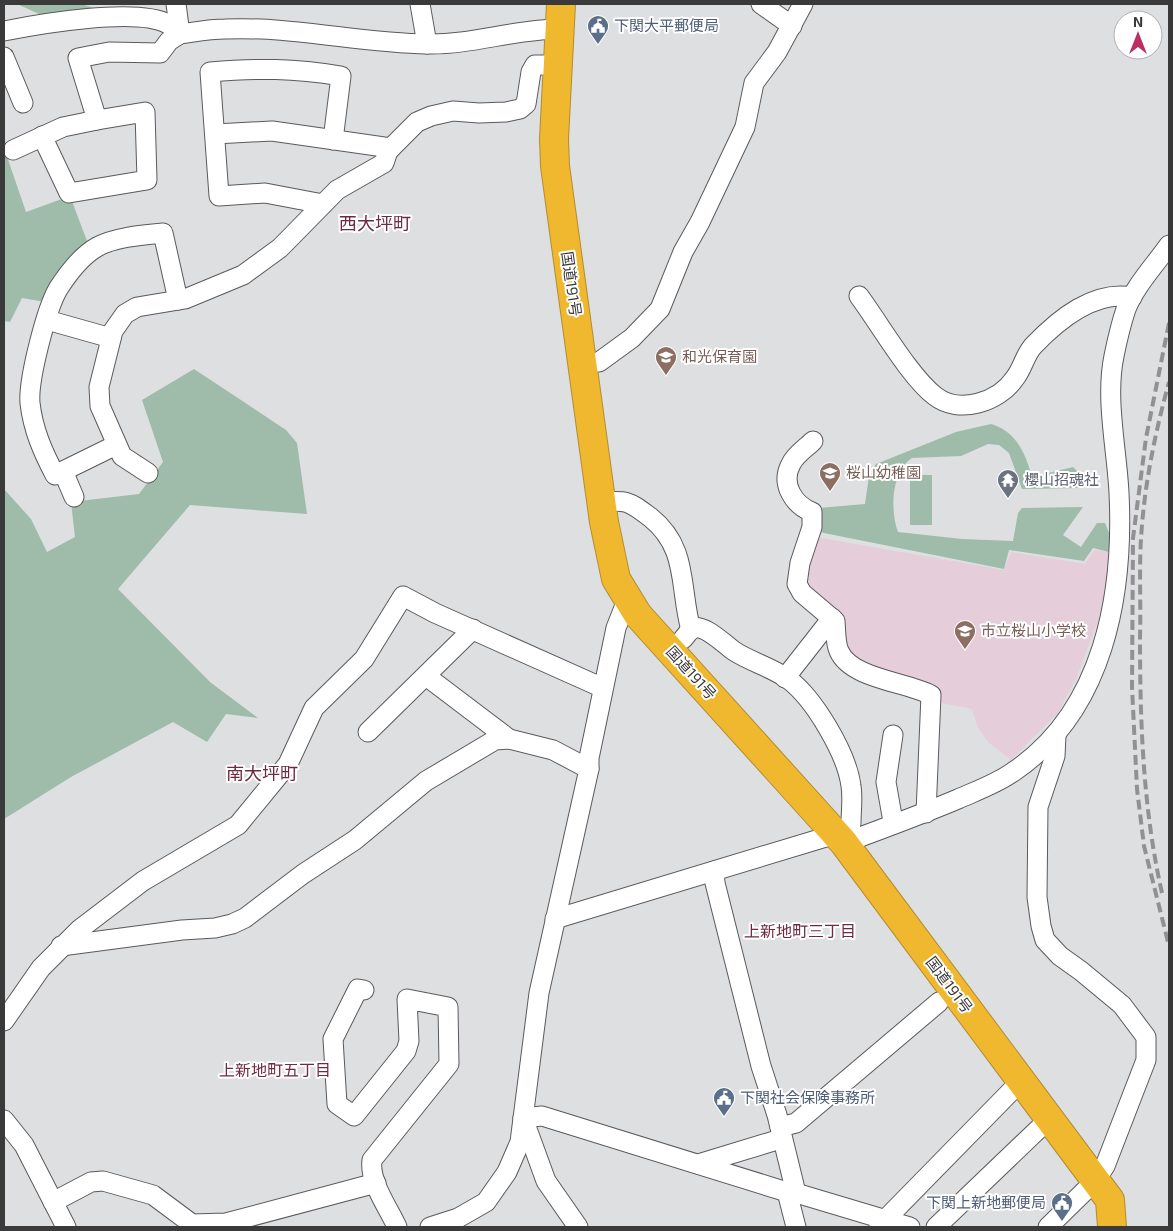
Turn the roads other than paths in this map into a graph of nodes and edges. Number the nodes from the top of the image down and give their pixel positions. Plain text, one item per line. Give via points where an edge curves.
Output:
1 (176, 4) edge
2 (420, 4) edge
3 (761, 4) edge
4 (803, 4) edge
5 (561, 16) edge
6 (792, 26) junction
7 (4, 31) edge
8 (180, 34) junction
9 (427, 44) junction
10 (4, 57) edge
11 (558, 66) junction
12 (23, 103) dead end
13 (96, 120) junction
14 (215, 134) junction
15 (42, 136) junction
16 (333, 140) junction
17 (391, 148) junction
18 (13, 150) dead end
19 (323, 204) junction
20 (1169, 246) edge
21 (859, 296) dead end
22 (1132, 297) junction
23 (178, 300) junction
24 (47, 320) junction
25 (111, 338) junction
26 (599, 362) dead end
27 (813, 441) dead end
28 (116, 445) junction
29 (63, 471) junction
30 (148, 473) dead end
31 (74, 497) dead end
32 (601, 502) junction
33 (627, 600) junction
34 (832, 618) junction
35 (473, 629) junction
36 (426, 676) junction
37 (785, 678) junction
38 (603, 688) junction
39 (368, 732) dead end
40 (893, 735) dead end
41 (1056, 736) junction
42 (509, 739) junction
43 (588, 769) junction
44 (926, 813) junction
45 (892, 816) dead end
46 (844, 833) junction
47 (714, 871) junction
48 (555, 919) junction
49 (61, 946) junction
50 (364, 990) dead end
51 (939, 1002) dead end
52 (4, 1021) edge
53 (1020, 1080) junction
54 (523, 1118) junction
55 (1049, 1119) junction
56 (4, 1120) edge
57 (777, 1134) junction
58 (698, 1164) junction
59 (1096, 1182) junction
60 (376, 1183) junction
61 (791, 1192) junction
62 (53, 1202) junction
63 (896, 1225) edge
64 (66, 1227) edge
65 (397, 1227) edge
66 (430, 1227) edge
67 (578, 1227) edge
68 (796, 1227) edge
69 (936, 1227) edge
70 (1048, 1227) edge
71 (1112, 1227) edge

1 - 8 street
2 - 9 street
3 - 6 street
4 - 6 street
5 - 9 street via 534,29
5 - 11 highway, 国道191号
6 - 26 street via 754,83 745,127 683,252 660,309 643,328
7 - 8 street via 64,21 133,17 167,24
8 - 9 street via 260,29
8 - 13 street via 169,41 160,53 108,52 78,58
10 - 12 street
11 - 17 street via 535,65 526,104 520,109 479,114 453,111 431,116 417,122
11 - 32 highway, 国道191号 via 555,166
13 - 15 street
13 - 15 street via 145,112 147,180 69,192
14 - 16 street via 272,131
14 - 16 street via 210,72 265,67 341,76
14 - 19 street via 219,196 265,193
15 - 18 street
16 - 17 street
17 - 19 street via 384,163 337,190
19 - 23 street via 280,248 243,275
20 - 22 street
21 - 22 street via 914,374 934,396 962,406 991,398 1009,386 1032,346 1082,306 1118,295
22 - 41 street via 1113,359 1112,405 1121,542 1114,604 1093,671 1068,720
23 - 24 street via 164,233 153,234 97,247 77,265 57,291
23 - 25 street via 130,310 116,323
24 - 25 street
24 - 29 street via 31,379 30,401 38,443 55,475
25 - 28 street via 99,399
27 - 34 street via 792,461 788,476 793,497 812,512 812,527 797,580 802,593
28 - 29 street
28 - 30 street via 128,462
29 - 31 street
32 - 33 highway, 国道191号 via 614,572
32 - 37 street via 625,500 632,503 667,536 679,557 687,634 701,628 736,653
33 - 38 street via 616,628
33 - 46 highway, 国道191号
34 - 37 street
34 - 44 street via 837,648 844,660 877,679 931,695
35 - 36 street
35 - 38 street
35 - 49 street via 403,596 364,659 314,708 288,764 238,825 123,895
36 - 39 street
36 - 42 street
37 - 46 street via 795,685 822,720 846,766 851,787
38 - 43 street
40 - 45 street via 886,782
41 - 44 street via 1012,773
41 - 59 street via 1055,756 1038,807 1036,897 1040,926 1045,940 1060,956 1122,1005 1146,1037 1146,1060
42 - 43 street via 553,750
42 - 49 street via 495,740 426,781 355,840 303,874 246,918 215,928
43 - 48 street
44 - 46 street
46 - 47 street
46 - 53 highway, 国道191号
47 - 48 street
47 - 57 street
48 - 54 street via 539,993
49 - 52 street via 41,968
50 - 60 street via 358,989 333,1039 337,1104 354,1116 406,1051 410,1041 407,999 448,1007 449,1064 372,1160
51 - 57 street via 796,1123
53 - 55 highway, 国道191号
53 - 63 street
54 - 58 street via 542,1116
54 - 66 street via 515,1156 491,1196 475,1210
54 - 67 street via 546,1181
55 - 59 highway, 国道191号
55 - 69 street
56 - 62 street via 24,1145
57 - 58 street
57 - 61 street
58 - 61 street
59 - 70 street
59 - 71 highway, 国道191号 via 1110,1200
60 - 62 street via 211,1225 186,1221 153,1196 103,1182 91,1182
60 - 65 street
61 - 63 street
61 - 68 street
62 - 64 street

